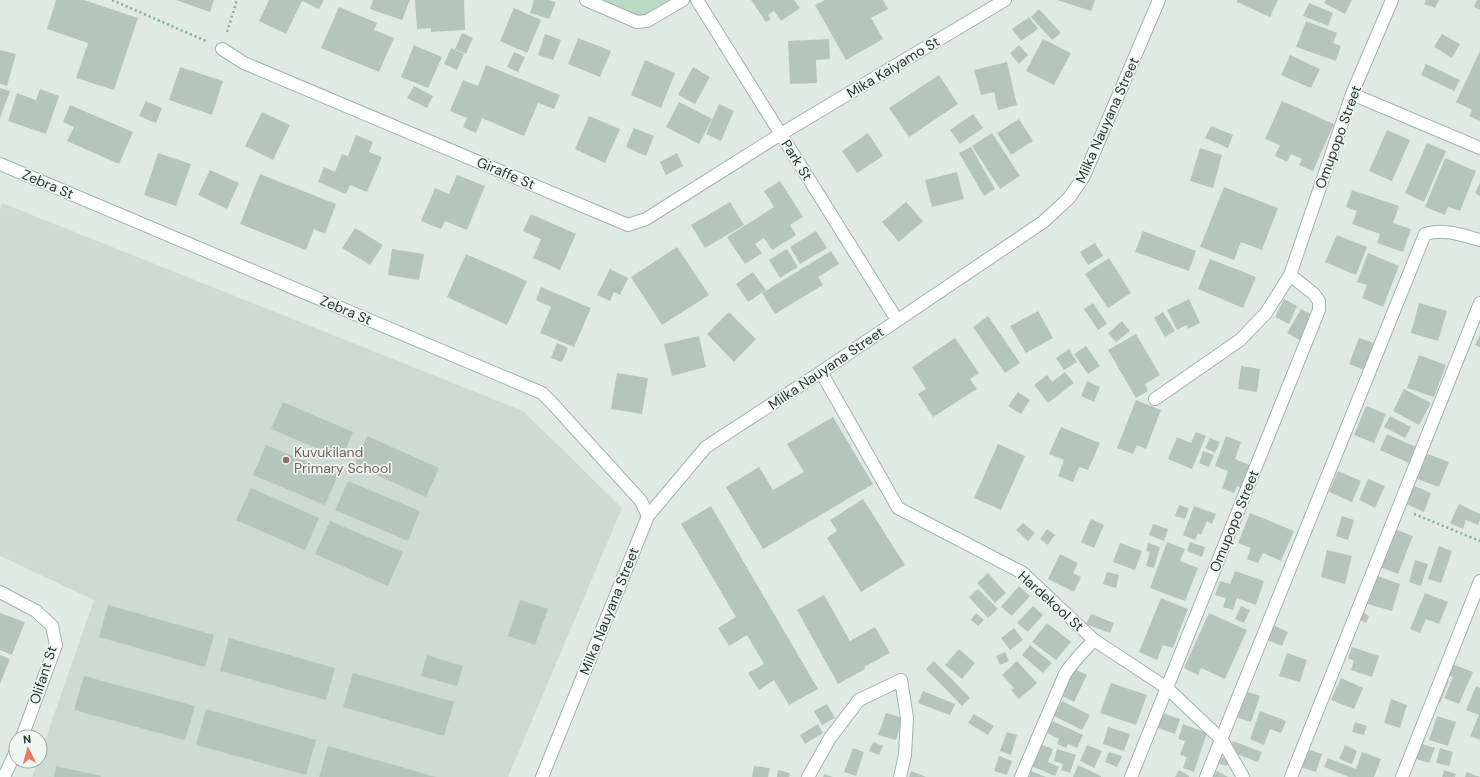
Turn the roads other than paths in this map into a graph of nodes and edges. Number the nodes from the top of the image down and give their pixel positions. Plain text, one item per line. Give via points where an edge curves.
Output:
1 (586, 0) edge
2 (683, 0) edge
3 (697, 0) edge
4 (1005, 0) edge
5 (1159, 0) edge
6 (1392, 0) edge
7 (222, 48) road end
8 (1352, 94) junction
9 (781, 134) junction
10 (1480, 148) edge
11 (0, 164) edge
12 (1480, 240) edge
13 (1290, 275) junction
14 (1480, 303) edge
15 (897, 320) junction
16 (821, 372) junction
17 (1155, 399) dead end
18 (648, 516) junction
19 (1480, 581) edge
20 (0, 592) edge
21 (1094, 640) junction
22 (1167, 688) junction
23 (25, 729) edge
24 (1222, 740) junction
25 (542, 777) edge
26 (808, 777) edge
27 (900, 777) edge
28 (1021, 777) edge
29 (1131, 777) edge
30 (1206, 777) edge
31 (1243, 777) edge
32 (1291, 777) edge
33 (1402, 777) edge

1 - 2 street via 637,22 647,21
3 - 9 street, Park St
4 - 9 street, Mika Kaiyamo St
5 - 15 street, Milka Nauyana Street via 1084,176 1069,198 1043,222
6 - 8 street, Omupopo Street
7 - 9 street, Giraffe St via 244,63 628,225 646,219
8 - 10 street
8 - 13 street, Omupopo Street
9 - 15 street, Park St
11 - 18 street, Zebra St via 542,394 641,501
12 - 24 street via 1442,231 1425,234
13 - 17 street, Omupopo Street via 1266,313 1240,340
13 - 22 street, Omupopo Street via 1314,294 1319,301 1319,310
14 - 32 street
15 - 16 street, Milka Nauyana Street
16 - 18 street, Milka Nauyana Street via 706,447
16 - 21 street, Hardekool St via 898,508 1023,573
18 - 25 street, Milka Nauyana Street
19 - 33 street
20 - 23 street, Olifant St via 36,611 52,626 56,645
21 - 22 street, Hardekool St
21 - 28 street via 1065,674
22 - 24 street, Hardekool St
22 - 29 street, Omupopo Street
24 - 30 street
24 - 31 street, Hardekool St
26 - 27 street via 830,738 859,700 901,680 907,718 905,755

